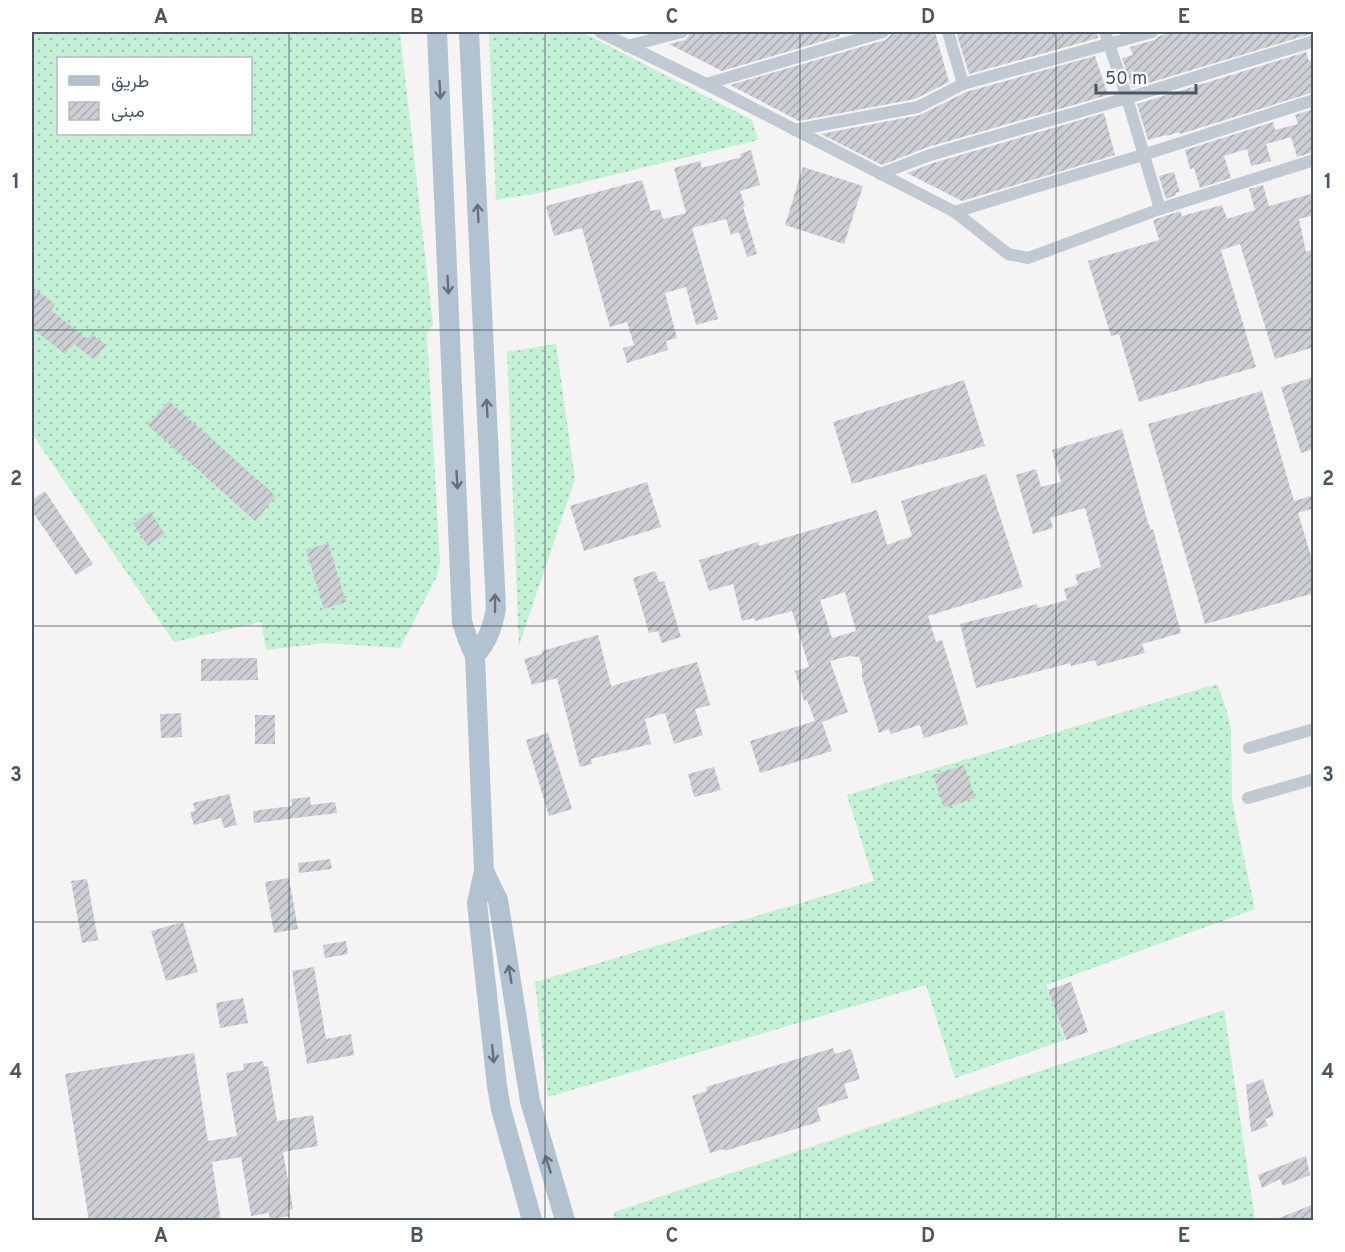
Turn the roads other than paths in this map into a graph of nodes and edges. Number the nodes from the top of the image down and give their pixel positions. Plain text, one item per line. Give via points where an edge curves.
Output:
1 (437, 32) edge
2 (470, 32) edge
3 (600, 32) edge
4 (682, 32) edge
5 (879, 32) edge
6 (948, 32) edge
7 (1152, 32) edge
8 (1107, 38) edge
9 (1314, 41) edge
10 (627, 46) junction
11 (706, 84) junction
12 (963, 84) junction
13 (1127, 98) junction
14 (1314, 100) edge
15 (795, 130) junction
16 (1143, 155) junction
17 (1314, 160) edge
18 (880, 174) junction
19 (1160, 209) junction
20 (955, 213) junction
21 (475, 656) junction
22 (1314, 729) edge
23 (1249, 748) dead end
24 (1314, 779) edge
25 (1248, 798) dead end
26 (484, 871) junction
27 (532, 1221) edge
28 (565, 1221) edge

1 -> 21 main road via 462,622
21 -> 2 main road via 493,627 496,609
3 - 10 street
4 - 10 street
5 - 11 street
6 - 12 street
7 - 8 street
8 - 12 street
8 - 13 street
9 - 13 street
10 - 11 street
11 - 15 street
12 - 15 street via 918,107
13 - 16 street
13 - 18 street via 930,155
14 - 16 street
15 - 18 street
16 - 19 street
16 - 20 street
17 - 19 street
18 - 20 street
19 - 20 street via 1028,258 1008,254
21 - 26 main road
22 - 23 street
24 - 25 street
26 -> 27 main road via 477,903 497,1086
28 -> 26 main road via 530,1101 498,900

